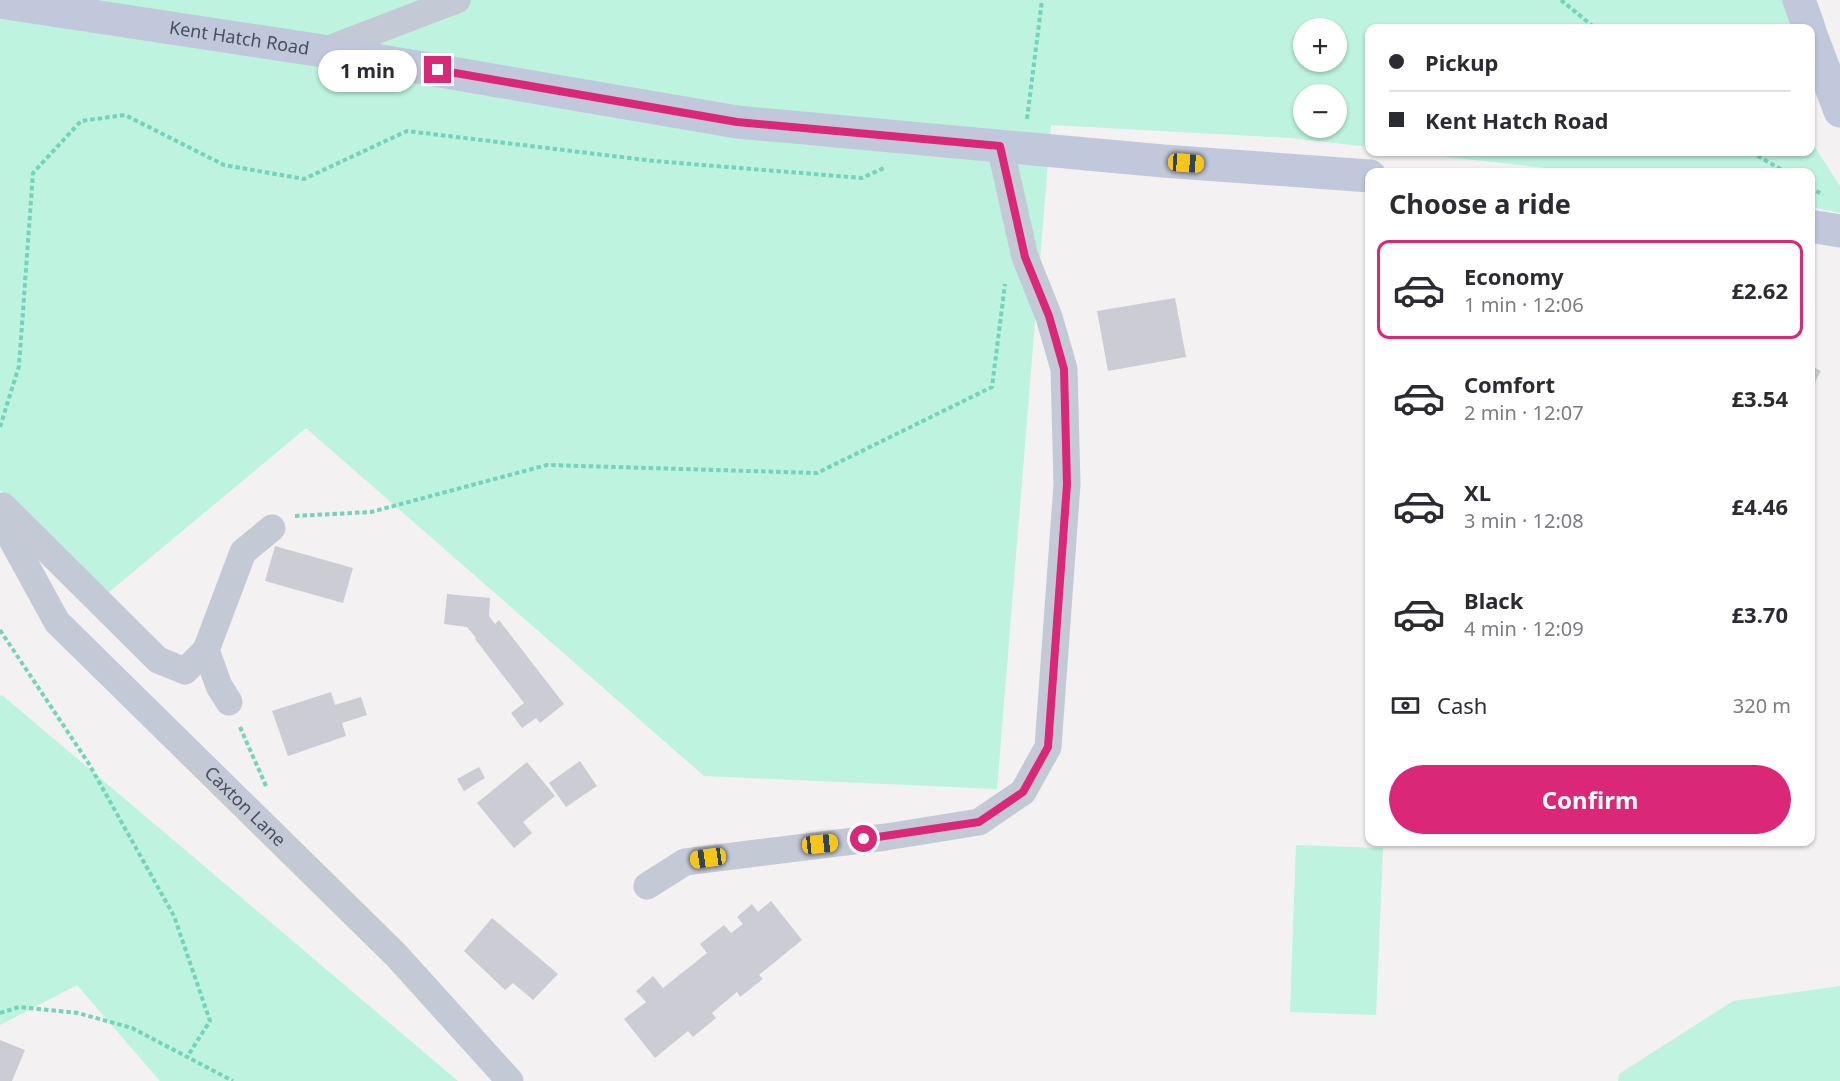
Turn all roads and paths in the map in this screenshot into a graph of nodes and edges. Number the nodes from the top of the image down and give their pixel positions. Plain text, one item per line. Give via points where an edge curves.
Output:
1 (458, 0) edge
2 (1042, 0) edge
3 (1561, 0) edge
4 (1799, 0) edge
5 (0, 2) edge
6 (1590, 24) edge
7 (1808, 24) edge
8 (1815, 44) edge
9 (323, 51) junction
10 (1840, 111) edge
11 (1012, 147) junction
12 (1758, 156) edge
13 (893, 164) dead end
14 (1779, 168) edge
15 (1365, 176) edge
16 (1815, 227) edge
17 (1840, 231) edge
18 (1006, 281) dead end
19 (0, 428) edge
20 (0, 503) edge
21 (0, 518) edge
22 (272, 528) joint
23 (0, 630) edge
24 (206, 650) junction
25 (229, 702) joint
26 (267, 788) dead end
27 (647, 886) dead end
28 (0, 1013) edge
29 (187, 1057) junction
30 (233, 1081) edge
31 (510, 1081) edge

1 - 9 street
2 - 11 path
3 - 6 path
4 - 7 main road
5 - 9 main road, Kent Hatch Road
8 - 10 main road
9 - 11 main road, Kent Hatch Road via 737,122
11 - 15 main road, Kent Hatch Road
11 - 27 street via 1025,257 1049,316 1064,369 1067,484 1048,747 1023,792 979,822 686,862
12 - 14 path
13 - 19 path via 861,178 654,162 406,131 304,179 224,165 125,116 81,121 33,173 19,366
16 - 17 main road
18 - 22 path via 992,387 817,472 547,465 371,512 286,516
20 - 24 street via 158,660 186,671
21 - 31 street, Caxton Lane via 57,622 396,955
22 - 24 street via 243,552
23 - 29 path via 89,764 174,916 210,1021
24 - 25 street
25 - 26 path
28 - 29 path via 19,1007 78,1013 132,1028
29 - 30 path

